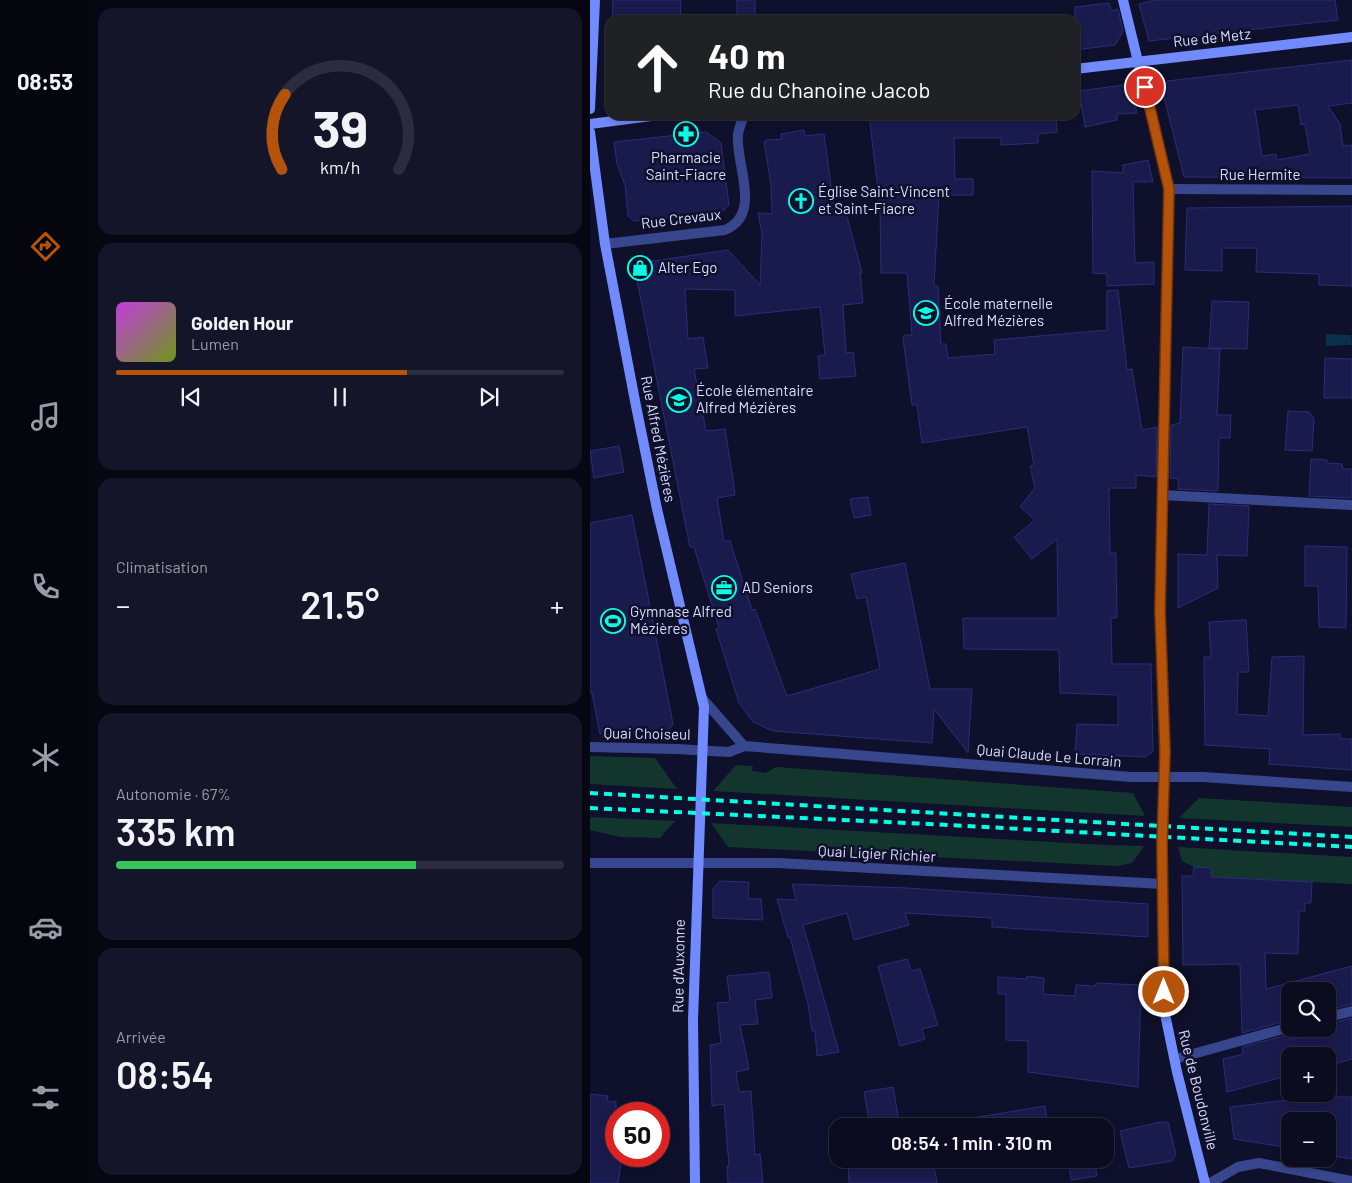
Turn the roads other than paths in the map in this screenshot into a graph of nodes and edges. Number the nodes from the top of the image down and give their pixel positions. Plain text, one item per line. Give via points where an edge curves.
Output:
1 (595, 0) edge
2 (1123, 0) edge
3 (1352, 37) edge
4 (1139, 62) junction
5 (1080, 68) edge
6 (590, 109) edge
7 (621, 120) edge
8 (742, 120) edge
9 (590, 124) edge
10 (590, 132) edge
11 (593, 188) edge
12 (1169, 189) junction
13 (1352, 190) edge
14 (605, 244) junction
15 (1162, 495) junction
16 (1352, 506) edge
17 (702, 698) junction
18 (744, 746) junction
19 (590, 748) edge
20 (702, 750) junction
21 (1164, 777) junction
22 (1352, 786) edge
23 (590, 863) edge
24 (697, 863) junction
25 (1162, 884) junction
26 (1352, 1011) edge
27 (1336, 1015) edge
28 (1281, 1029) edge
29 (1174, 1059) junction
30 (1352, 1181) edge
31 (695, 1183) edge
32 (1205, 1183) edge
33 (1210, 1183) edge

1 - 6 main road
2 - 4 main road, Rue de Boudonville
3 - 4 main road, Rue de Metz
4 - 5 main road, Rue de Metz
4 - 12 main road, Rue de Boudonville
7 - 9 main road
8 - 14 street, Rue Crevaux via 738,134 745,202 740,220 734,226 725,230
10 - 11 main road, Rue Alfred Mézières
11 - 14 main road, Rue Alfred Mézières
12 - 13 street, Rue Hermite
12 - 15 main road, Rue de Boudonville
14 - 17 main road, Rue Alfred Mézières via 657,509
15 - 16 street
15 - 21 main road, Rue de Boudonville via 1160,610
17 - 18 street
17 - 20 main road, Rue Alfred Mézières
18 - 20 street, Quai Claude Le Lorrain via 729,752
18 - 21 street, Quai Claude Le Lorrain
19 - 20 street, Quai Choiseul
20 - 24 main road, Rue d'Auxonne
21 - 22 street, Quai Claude Le Lorrain via 1203,776
21 - 25 main road, Rue de Boudonville
23 - 24 street, Quai Ligier Richier
24 - 25 street, Quai Ligier Richier via 778,864
24 - 31 main road, Rue d'Auxonne via 693,1020
25 - 29 main road, Rue de Boudonville via 1164,1008
26 - 27 street
28 - 29 street
29 - 32 main road, Rue de Boudonville
30 - 33 street via 1258,1163 1238,1167

